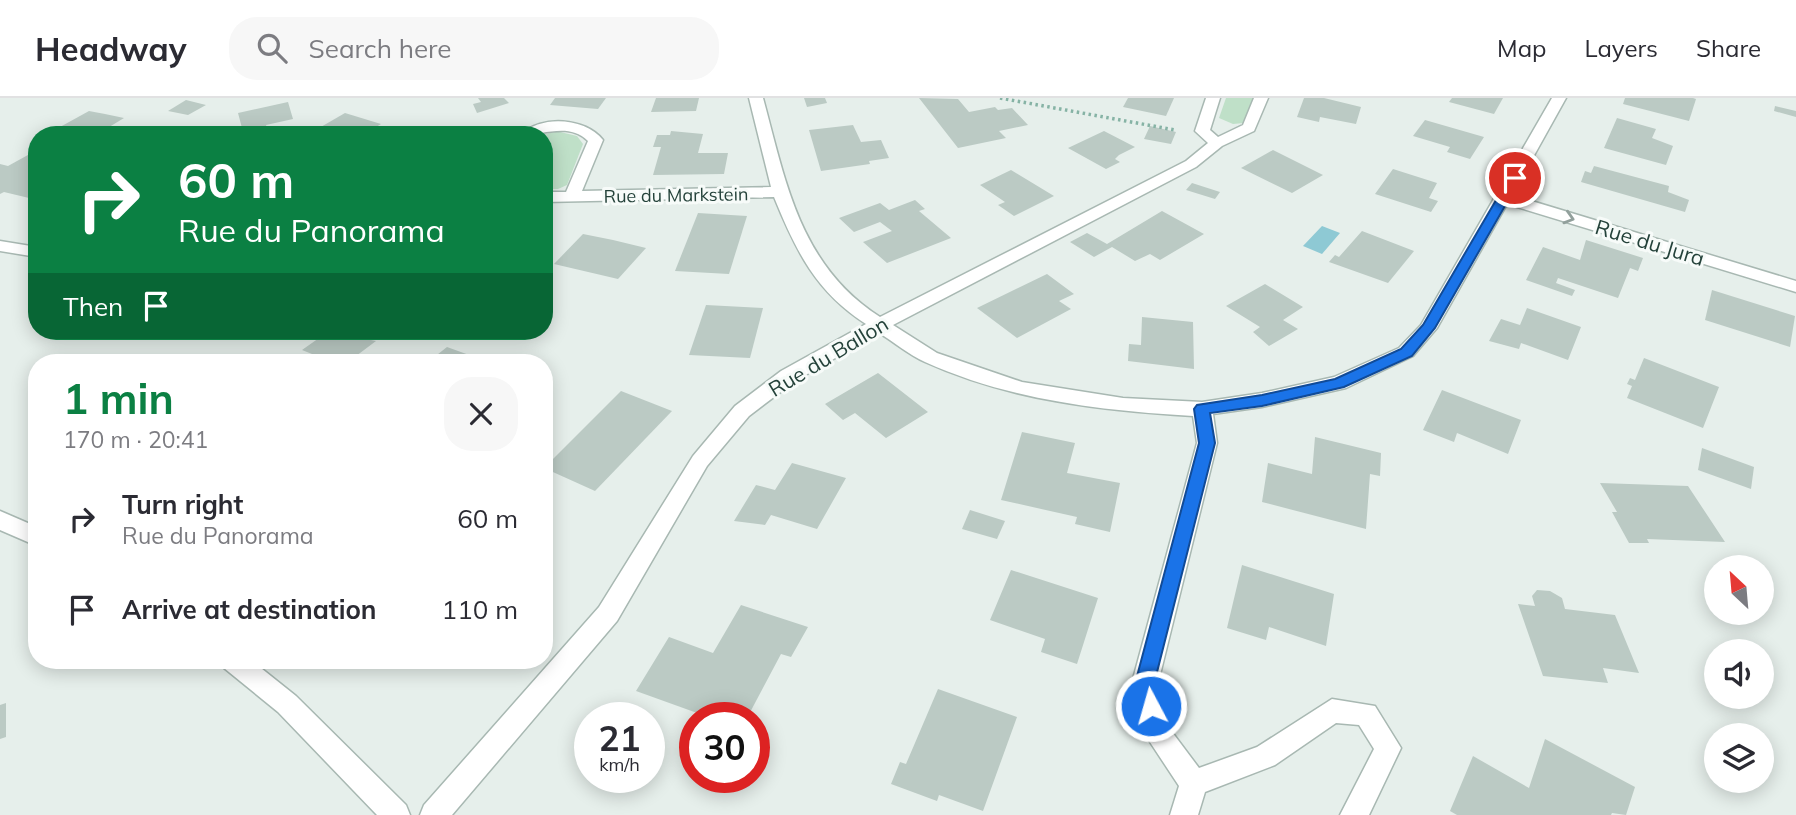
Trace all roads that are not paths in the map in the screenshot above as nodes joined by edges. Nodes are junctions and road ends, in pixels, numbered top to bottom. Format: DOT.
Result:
graph roads {
  1 [pos="756,98"];
  2 [pos="1213,98"];
  3 [pos="1261,98"];
  4 [pos="1559,98"];
  5 [pos="553,126"];
  6 [pos="1217,143"];
  7 [pos="780,192"];
  8 [pos="553,197"];
  9 [pos="572,197"];
  10 [pos="1504,198"];
  11 [pos="0,246"];
  12 [pos="28,251"];
  13 [pos="1796,287"];
  14 [pos="879,325"];
  15 [pos="1202,409"];
  16 [pos="0,520"];
  17 [pos="28,533"];
  18 [pos="244,669"];
  19 [pos="1194,783"];
  20 [pos="396,815"];
  21 [pos="434,815"];
  22 [pos="1184,815"];
  23 [pos="1354,815"];
  1 -- 7 [label="street"];
  2 -- 6 [label="street"];
  3 -- 6 [label="street, Rue du Ballon"];
  4 -- 10 [label="street"];
  5 -- 9 [label="street, Rue du Markstein"];
  6 -- 14 [label="street, Rue du Ballon"];
  7 -- 9 [label="street, Rue du Markstein"];
  7 -- 14 [label="street"];
  8 -- 9 [label="street, Rue du Markstein"];
  10 -- 13 [label="street, Rue du Jura, one-way"];
  10 -- 15 [label="street"];
  11 -- 12 [label="street"];
  14 -- 15 [label="street"];
  14 -- 21 [label="street, Rue du Ballon"];
  15 -- 19 [label="street"];
  16 -- 17 [label="street"];
  18 -- 20 [label="street"];
  19 -- 22 [label="street"];
  19 -- 23 [label="street"];
}
